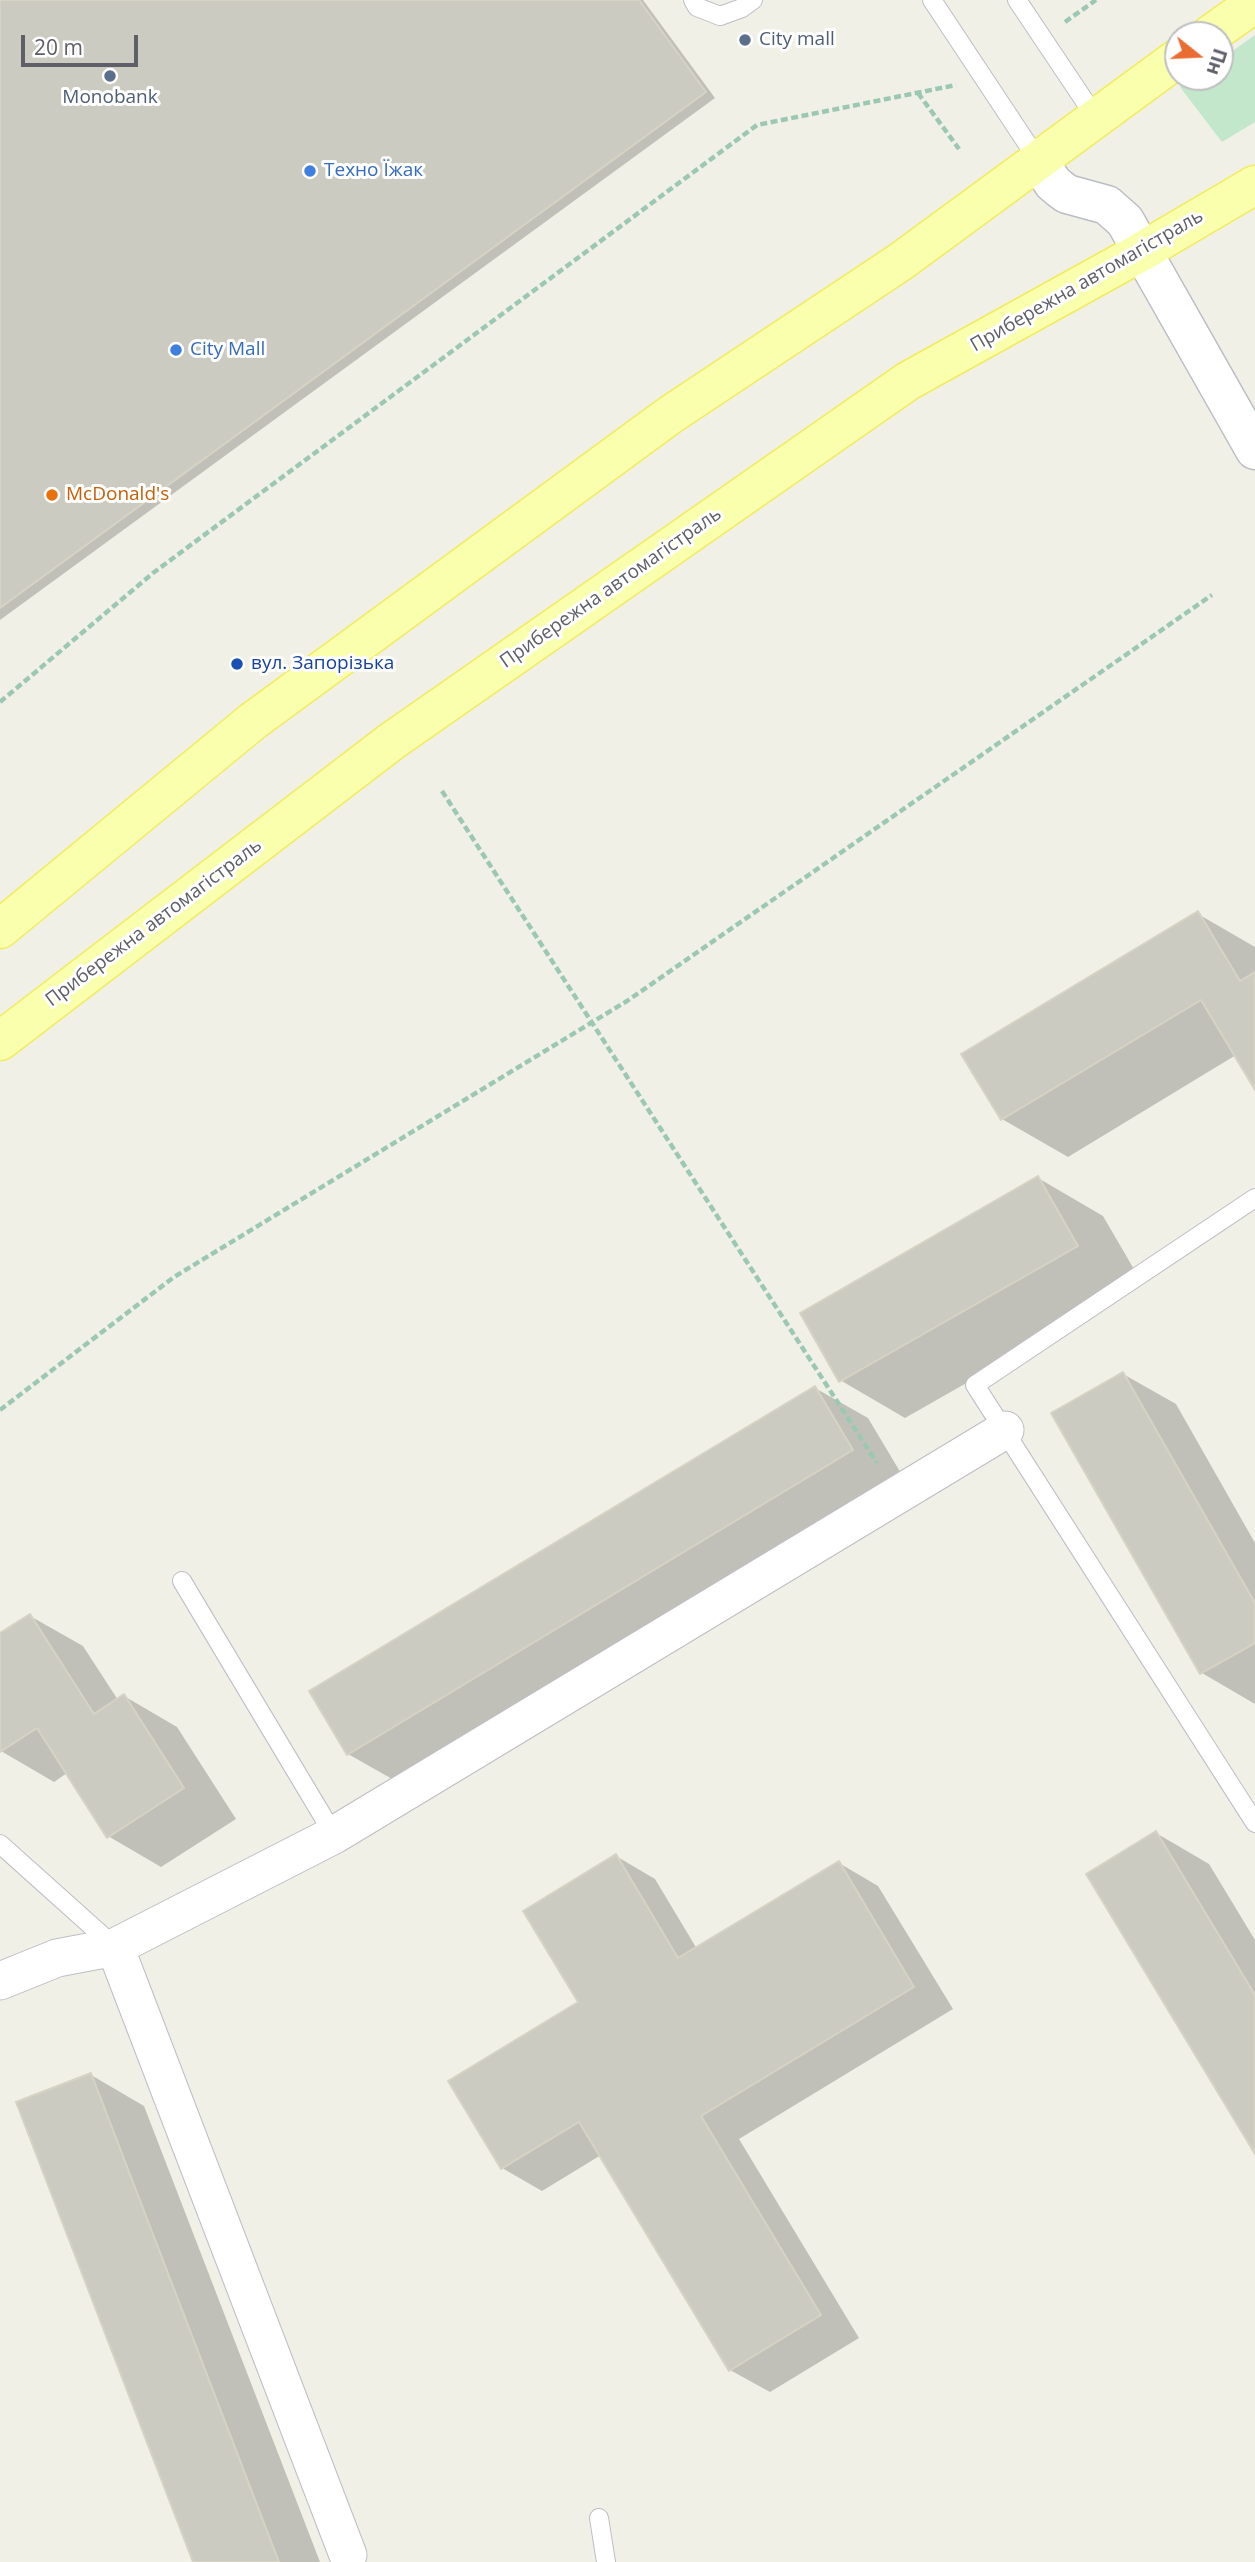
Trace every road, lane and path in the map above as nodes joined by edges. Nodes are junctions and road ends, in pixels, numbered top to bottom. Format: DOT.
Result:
graph roads {
  1 [pos="692,0"];
  2 [pos="753,0"];
  3 [pos="932,0"];
  4 [pos="1017,0"];
  5 [pos="1096,0"];
  6 [pos="1255,3"];
  7 [pos="1230,21"];
  8 [pos="1042,39"];
  9 [pos="1164,68"];
  10 [pos="984,79"];
  11 [pos="918,93"];
  12 [pos="1096,118"];
  13 [pos="960,149"];
  14 [pos="1038,160"];
  15 [pos="1255,185"];
  16 [pos="1141,252"];
  17 [pos="1255,450"];
  18 [pos="1212,595"];
  19 [pos="0,702"];
  20 [pos="442,792"];
  21 [pos="0,929"];
  22 [pos="591,1022"];
  23 [pos="0,1041"];
  24 [pos="1255,1198"];
  25 [pos="0,1410"];
  26 [pos="1005,1430"];
  27 [pos="898,1495"];
  28 [pos="183,1581"];
  29 [pos="1255,1823"];
  30 [pos="334,1835"];
  31 [pos="0,1844"];
  32 [pos="114,1947"];
  33 [pos="0,1981"];
  34 [pos="599,2518"];
  35 [pos="348,2556"];
  36 [pos="606,2562"];
  1 -- 2 [label="lane"];
  3 -- 10 [label="lane"];
  4 -- 8 [label="lane"];
  5 -- 8 [label="path"];
  6 -- 7 [label="main road"];
  8 -- 12 [label="lane"];
  9 -- 12 [label="main road"];
  10 -- 11 [label="path"];
  10 -- 14 [label="lane"];
  11 -- 13 [label="path"];
  11 -- 19 [label="path"];
  12 -- 14 [label="main road"];
  14 -- 16 [label="street"];
  14 -- 21 [label="main road"];
  15 -- 16 [label="main road, Прибережна автомагістраль"];
  16 -- 17 [label="street"];
  16 -- 23 [label="main road, Прибережна автомагістраль"];
  18 -- 22 [label="path"];
  20 -- 22 [label="path"];
  22 -- 25 [label="path"];
  22 -- 27 [label="path"];
  24 -- 26 [label="lane"];
  26 -- 27 [label="street"];
  26 -- 29 [label="lane"];
  27 -- 30 [label="street"];
  28 -- 30 [label="lane"];
  30 -- 32 [label="street"];
  31 -- 32 [label="lane"];
  32 -- 33 [label="street"];
  32 -- 35 [label="street"];
  34 -- 36 [label="lane"];
}
